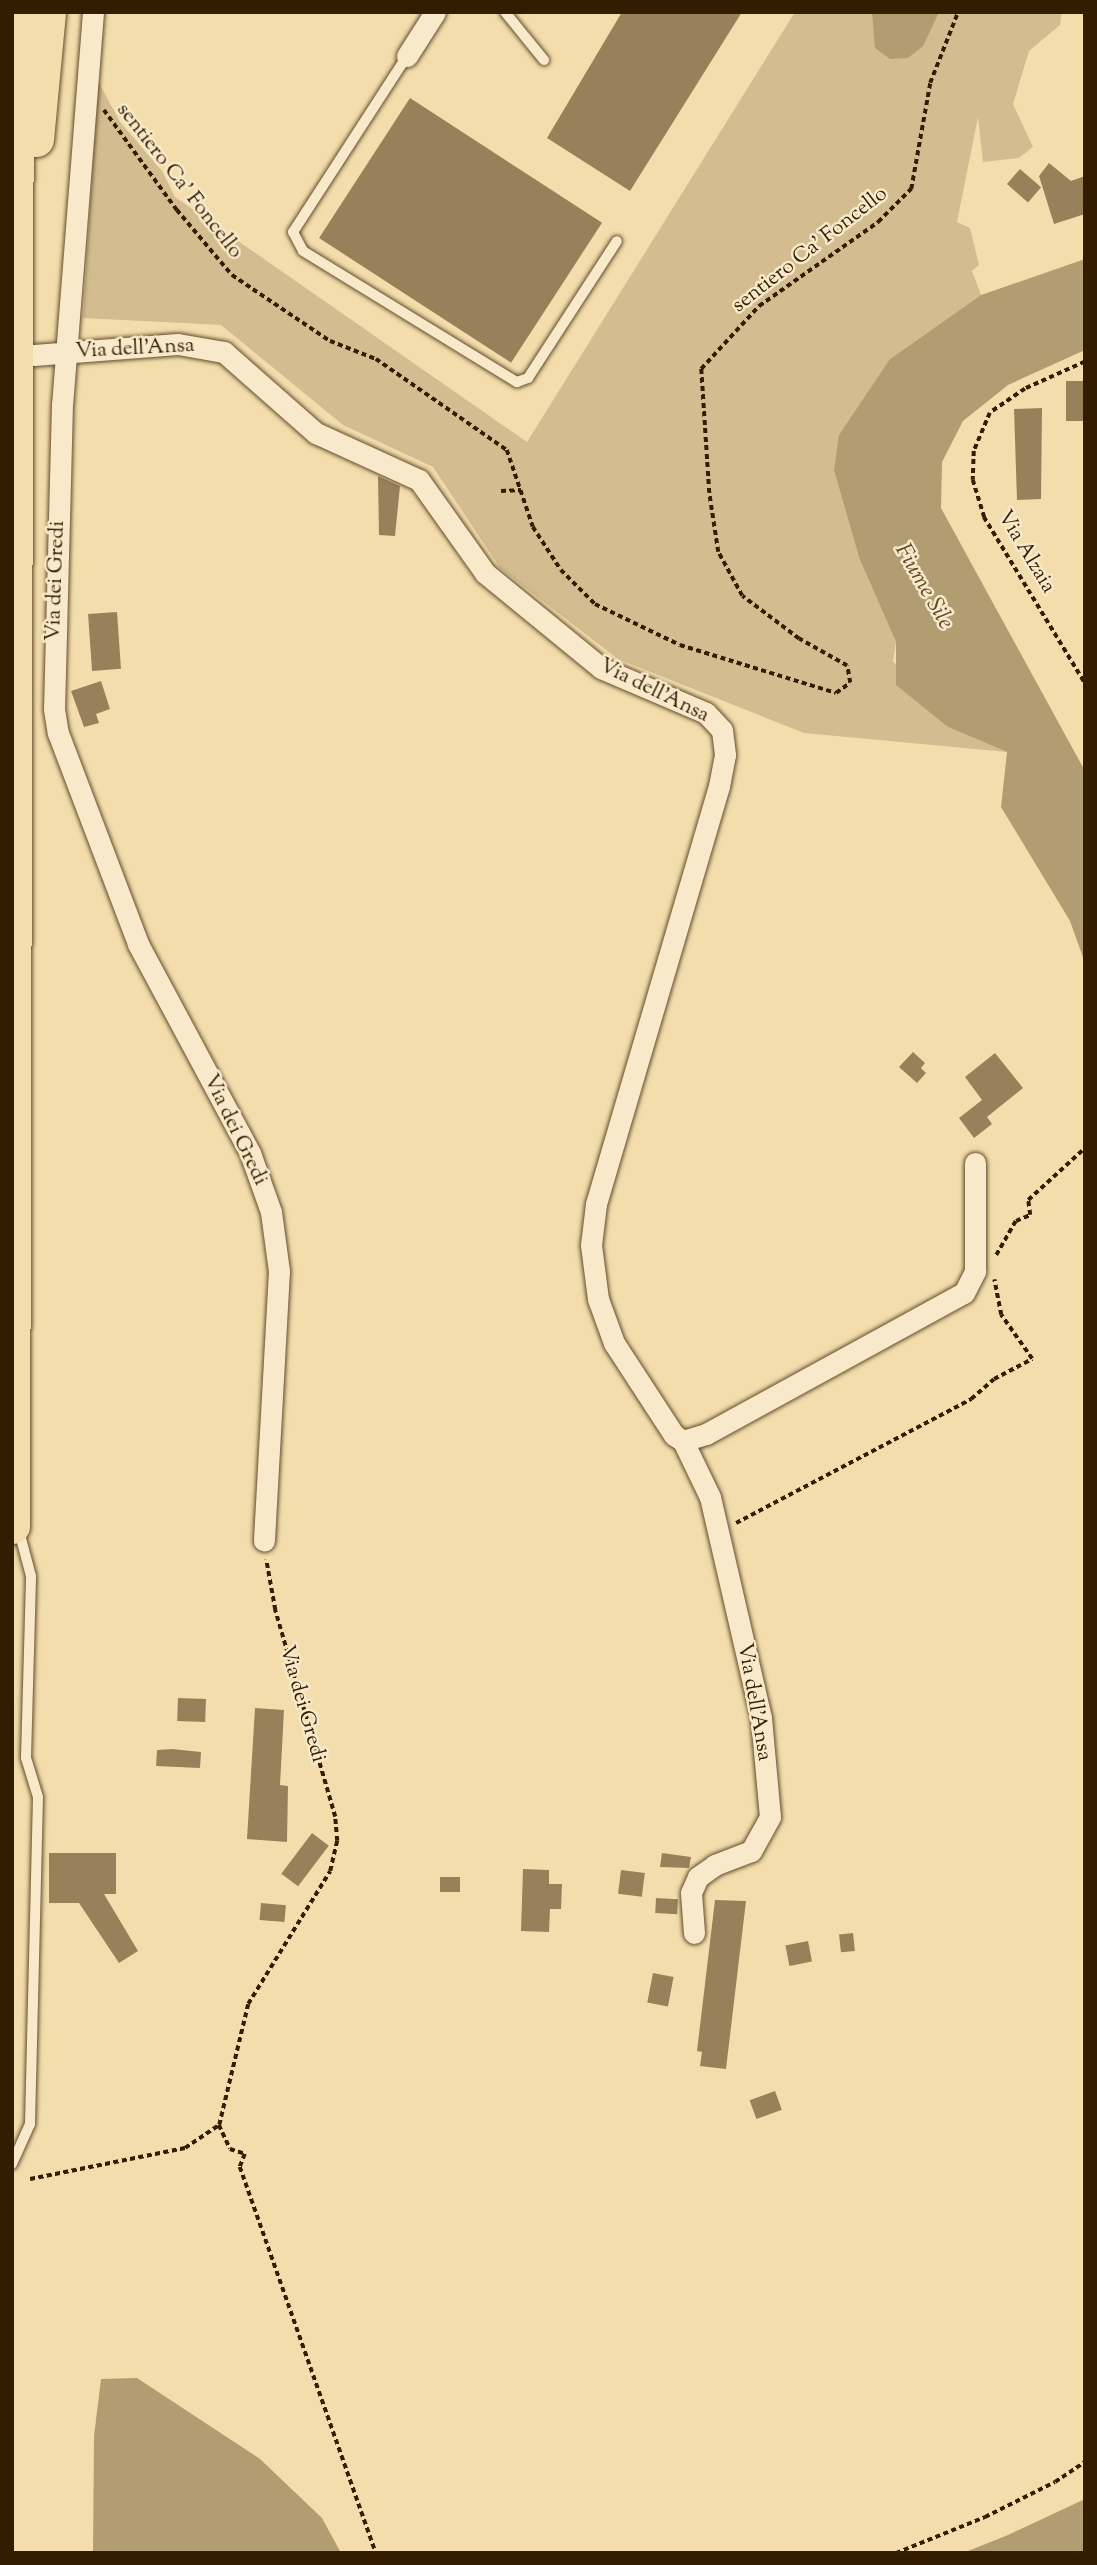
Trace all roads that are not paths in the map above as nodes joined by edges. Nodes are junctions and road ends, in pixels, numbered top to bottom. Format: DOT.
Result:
graph roads {
  1 [pos="16,12"];
  2 [pos="48,12"];
  3 [pos="93,12"];
  4 [pos="435,12"];
  5 [pos="505,12"];
  6 [pos="407,56"];
  7 [pos="544,60"];
  8 [pos="617,241"];
  9 [pos="17,281"];
  10 [pos="65,352"];
  11 [pos="34,355"];
  12 [pos="975,1163"];
  13 [pos="683,1441"];
  14 [pos="13,1505"];
  15 [pos="12,1526"];
  16 [pos="264,1541"];
  17 [pos="694,1933"];
  18 [pos="12,2164"];
  1 -- 9 [label="highway"];
  2 -- 9 [label="highway"];
  3 -- 10 [label="street, Via dei Gredi"];
  4 -- 6 [label="street"];
  5 -- 7 [label="lane"];
  6 -- 8 [label="lane"];
  9 -- 14 [label="highway"];
  10 -- 11 [label="street, Via dell'Ansa"];
  10 -- 13 [label="street, Via dell'Ansa"];
  10 -- 16 [label="street, Via dei Gredi"];
  12 -- 13 [label="street"];
  13 -- 17 [label="street, Via dell'Ansa"];
  14 -- 15 [label="highway"];
  14 -- 18 [label="lane"];
}
